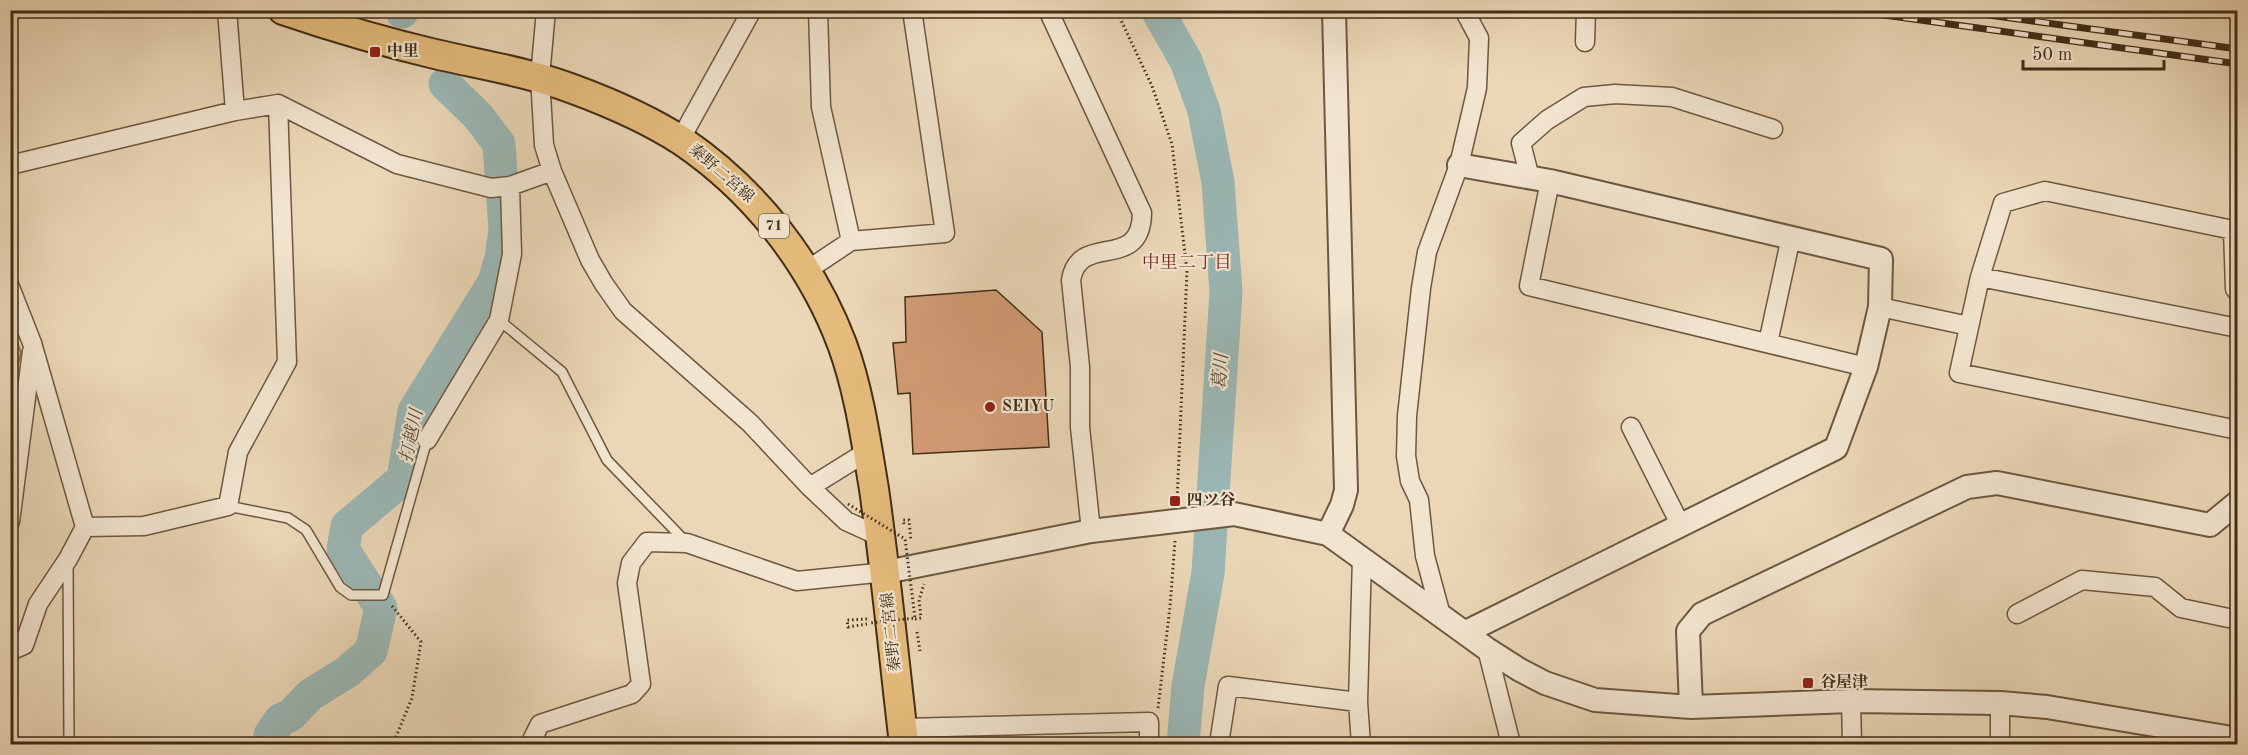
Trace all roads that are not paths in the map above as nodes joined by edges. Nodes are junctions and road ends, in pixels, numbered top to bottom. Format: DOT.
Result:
graph roads {
  1 [pos="227,10"];
  2 [pos="283,10"];
  3 [pos="546,10"];
  4 [pos="752,10"];
  5 [pos="818,10"];
  6 [pos="912,10"];
  7 [pos="1048,10"];
  8 [pos="1334,10"];
  9 [pos="1464,10"];
  10 [pos="1587,10"];
  11 [pos="1585,42"];
  12 [pos="540,77"];
  13 [pos="278,104"];
  14 [pos="235,111"];
  15 [pos="1773,129"];
  16 [pos="680,140"];
  17 [pos="10,165"];
  18 [pos="1460,165"];
  19 [pos="552,171"];
  20 [pos="1540,179"];
  21 [pos="510,186"];
  22 [pos="1791,237"];
  23 [pos="851,241"];
  24 [pos="806,271"];
  25 [pos="1980,278"];
  26 [pos="10,287"];
  27 [pos="2238,292"];
  28 [pos="1880,306"];
  29 [pos="499,320"];
  30 [pos="1969,326"];
  31 [pos="2238,328"];
  32 [pos="33,342"];
  33 [pos="1768,343"];
  34 [pos="1866,367"];
  35 [pos="1631,427"];
  36 [pos="2238,430"];
  37 [pos="427,440"];
  38 [pos="868,451"];
  39 [pos="810,488"];
  40 [pos="2238,502"];
  41 [pos="228,506"];
  42 [pos="10,522"];
  43 [pos="1682,526"];
  44 [pos="85,527"];
  45 [pos="1091,531"];
  46 [pos="1328,534"];
  47 [pos="893,538"];
  48 [pos="687,543"];
  49 [pos="1362,557"];
  50 [pos="68,559"];
  51 [pos="886,572"];
  52 [pos="2017,614"];
  53 [pos="1441,615"];
  54 [pos="2238,620"];
  55 [pos="1466,632"];
  56 [pos="1487,649"];
  57 [pos="10,651"];
  58 [pos="1851,701"];
  59 [pos="1358,702"];
  60 [pos="2000,704"];
  61 [pos="1691,707"];
  62 [pos="903,736"];
  63 [pos="2238,739"];
  64 [pos="69,744"];
  65 [pos="530,744"];
  66 [pos="1149,744"];
  67 [pos="1219,744"];
  68 [pos="1361,744"];
  69 [pos="1511,744"];
  70 [pos="1852,744"];
  71 [pos="2000,744"];
  1 -- 14 [label="street"];
  2 -- 12 [label="main road, 秦野二宮線 / 71"];
  3 -- 12 [label="street"];
  4 -- 16 [label="street"];
  5 -- 23 [label="street"];
  6 -- 23 [label="street"];
  7 -- 45 [label="street"];
  8 -- 46 [label="street"];
  9 -- 18 [label="street"];
  10 -- 11 [label="street"];
  12 -- 16 [label="main road, 秦野二宮線 / 71"];
  12 -- 19 [label="street"];
  13 -- 14 [label="street"];
  13 -- 21 [label="street"];
  13 -- 41 [label="street"];
  14 -- 17 [label="street"];
  15 -- 20 [label="street"];
  16 -- 24 [label="main road, 秦野二宮線 / 71"];
  18 -- 20 [label="street"];
  18 -- 53 [label="street"];
  19 -- 21 [label="street"];
  19 -- 39 [label="street"];
  20 -- 22 [label="street"];
  20 -- 33 [label="street"];
  21 -- 29 [label="street"];
  22 -- 28 [label="street"];
  22 -- 33 [label="street"];
  23 -- 24 [label="street"];
  24 -- 38 [label="main road, 秦野二宮線 / 71"];
  25 -- 27 [label="street"];
  25 -- 30 [label="street"];
  25 -- 31 [label="street"];
  26 -- 32 [label="street"];
  28 -- 30 [label="street"];
  28 -- 34 [label="street"];
  29 -- 37 [label="street"];
  29 -- 48 [label="lane"];
  30 -- 36 [label="street"];
  32 -- 42 [label="street"];
  32 -- 44 [label="street"];
  33 -- 34 [label="street"];
  34 -- 43 [label="street"];
  35 -- 43 [label="street"];
  37 -- 41 [label="lane"];
  38 -- 39 [label="street"];
  38 -- 47 [label="main road, 秦野二宮線 / 71"];
  39 -- 47 [label="street"];
  40 -- 61 [label="street"];
  41 -- 44 [label="street"];
  43 -- 55 [label="street"];
  44 -- 50 [label="street"];
  45 -- 46 [label="street"];
  45 -- 51 [label="street"];
  46 -- 49 [label="street"];
  47 -- 51 [label="main road, 秦野二宮線 / 71"];
  48 -- 51 [label="street"];
  48 -- 65 [label="street"];
  49 -- 53 [label="street"];
  49 -- 59 [label="street"];
  50 -- 57 [label="street"];
  50 -- 64 [label="lane"];
  51 -- 62 [label="main road, 秦野二宮線 / 71"];
  52 -- 54 [label="street"];
  53 -- 55 [label="street"];
  55 -- 56 [label="street"];
  56 -- 61 [label="street"];
  56 -- 69 [label="street"];
  58 -- 60 [label="street"];
  58 -- 61 [label="street"];
  58 -- 70 [label="street"];
  59 -- 67 [label="street"];
  59 -- 68 [label="street"];
  60 -- 63 [label="street"];
  60 -- 71 [label="street"];
  62 -- 66 [label="street"];
}
